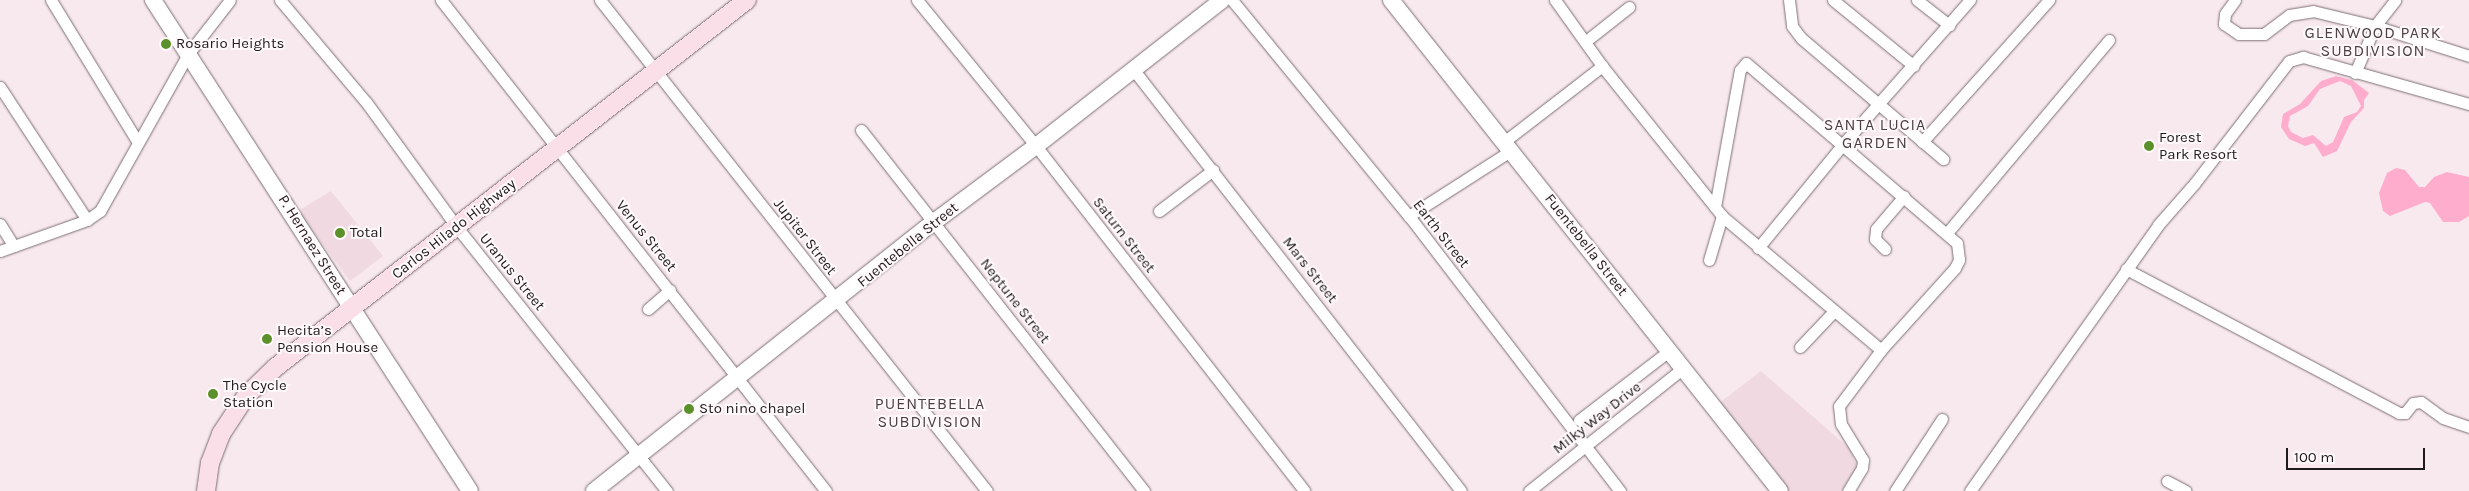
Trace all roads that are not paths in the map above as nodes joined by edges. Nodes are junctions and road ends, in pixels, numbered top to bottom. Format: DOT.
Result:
graph roads {
  1 [pos="51,0"];
  2 [pos="153,0"];
  3 [pos="230,0"];
  4 [pos="280,0"];
  5 [pos="441,0"];
  6 [pos="600,0"];
  7 [pos="747,0"];
  8 [pos="917,0"];
  9 [pos="1222,0"];
  10 [pos="1232,0"];
  11 [pos="1391,0"];
  12 [pos="1556,0"];
  13 [pos="1789,0"];
  14 [pos="1833,0"];
  15 [pos="1917,0"];
  16 [pos="1970,0"];
  17 [pos="2049,0"];
  18 [pos="2235,0"];
  19 [pos="2395,0"];
  20 [pos="1629,7"];
  21 [pos="1949,25"];
  22 [pos="2375,26"];
  23 [pos="2109,40"];
  24 [pos="1586,41"];
  25 [pos="188,54"];
  26 [pos="2469,56"];
  27 [pos="1602,66"];
  28 [pos="1914,66"];
  29 [pos="1133,69"];
  30 [pos="658,70"];
  31 [pos="2355,73"];
  32 [pos="0,87"];
  33 [pos="2469,104"];
  34 [pos="1880,105"];
  35 [pos="861,130"];
  36 [pos="137,141"];
  37 [pos="1922,142"];
  38 [pos="1843,144"];
  39 [pos="1036,146"];
  40 [pos="1508,146"];
  41 [pos="556,148"];
  42 [pos="1942,159"];
  43 [pos="1213,170"];
  44 [pos="1904,196"];
  45 [pos="1159,211"];
  46 [pos="1718,212"];
  47 [pos="1410,216"];
  48 [pos="87,220"];
  49 [pos="934,222"];
  50 [pos="0,224"];
  51 [pos="456,226"];
  52 [pos="1947,233"];
  53 [pos="14,246"];
  54 [pos="1758,248"];
  55 [pos="1885,249"];
  56 [pos="0,251"];
  57 [pos="1709,260"];
  58 [pos="2126,270"];
  59 [pos="670,290"];
  60 [pos="837,302"];
  61 [pos="352,309"];
  62 [pos="648,309"];
  63 [pos="1834,310"];
  64 [pos="1800,347"];
  65 [pos="1881,350"];
  66 [pos="1669,351"];
  67 [pos="1683,368"];
  68 [pos="740,378"];
  69 [pos="1942,418"];
  70 [pos="1578,420"];
  71 [pos="2469,427"];
  72 [pos="1585,447"];
  73 [pos="639,456"];
  74 [pos="2167,481"];
  75 [pos="206,491"];
  76 [pos="470,491"];
  77 [pos="594,491"];
  78 [pos="667,491"];
  79 [pos="826,491"];
  80 [pos="987,491"];
  81 [pos="1144,491"];
  82 [pos="1305,491"];
  83 [pos="1461,491"];
  84 [pos="1529,491"];
  85 [pos="1620,491"];
  86 [pos="1780,491"];
  87 [pos="1848,491"];
  88 [pos="1895,491"];
  89 [pos="1970,491"];
  90 [pos="2186,491"];
  1 -- 36 [label="street"];
  2 -- 25 [label="street, P. Hernaez Street"];
  3 -- 25 [label="street"];
  4 -- 51 [label="street, Uranus Street"];
  5 -- 41 [label="street, Venus Street"];
  6 -- 30 [label="street, Jupiter Street"];
  7 -- 30 [label="main road, Carlos Hilado Highway"];
  8 -- 39 [label="street, Saturn Street"];
  9 -- 29 [label="street, Fuentebella Street"];
  10 -- 47 [label="street, Earth Street"];
  11 -- 40 [label="street, Fuentebella Street"];
  12 -- 24 [label="street"];
  13 -- 34 [label="street"];
  14 -- 28 [label="street"];
  15 -- 21 [label="street"];
  16 -- 21 [label="street"];
  17 -- 37 [label="street"];
  18 -- 22 [label="street"];
  19 -- 22 [label="street"];
  20 -- 24 [label="street"];
  21 -- 28 [label="street"];
  22 -- 26 [label="street"];
  22 -- 31 [label="street"];
  23 -- 52 [label="street"];
  24 -- 27 [label="street"];
  25 -- 36 [label="street"];
  25 -- 61 [label="street, P. Hernaez Street"];
  27 -- 40 [label="street"];
  27 -- 46 [label="street"];
  28 -- 34 [label="street"];
  29 -- 39 [label="street, Fuentebella Street"];
  29 -- 43 [label="street, Mars Street"];
  30 -- 41 [label="main road, Carlos Hilado Highway"];
  30 -- 60 [label="street, Jupiter Street"];
  31 -- 33 [label="street"];
  31 -- 58 [label="street"];
  32 -- 48 [label="street"];
  34 -- 37 [label="street"];
  34 -- 38 [label="street"];
  35 -- 49 [label="street, Neptune Street"];
  36 -- 48 [label="street"];
  37 -- 42 [label="street"];
  38 -- 44 [label="street"];
  38 -- 46 [label="street"];
  38 -- 54 [label="street"];
  39 -- 49 [label="street, Fuentebella Street"];
  39 -- 82 [label="street, Saturn Street"];
  40 -- 47 [label="street"];
  40 -- 66 [label="street, Fuentebella Street"];
  41 -- 51 [label="main road, Carlos Hilado Highway"];
  41 -- 59 [label="street, Venus Street"];
  43 -- 45 [label="street"];
  43 -- 83 [label="street, Mars Street"];
  44 -- 52 [label="street"];
  44 -- 55 [label="street"];
  46 -- 54 [label="street"];
  46 -- 57 [label="street"];
  47 -- 72 [label="street, Earth Street"];
  48 -- 53 [label="street"];
  49 -- 60 [label="street, Fuentebella Street"];
  49 -- 81 [label="street, Neptune Street"];
  50 -- 53 [label="street"];
  51 -- 61 [label="main road, Carlos Hilado Highway"];
  51 -- 73 [label="street, Uranus Street"];
  52 -- 65 [label="street"];
  53 -- 56 [label="street"];
  54 -- 63 [label="street"];
  58 -- 71 [label="street"];
  58 -- 89 [label="street"];
  59 -- 62 [label="street"];
  59 -- 68 [label="street, Venus Street"];
  60 -- 68 [label="street, Fuentebella Street"];
  60 -- 80 [label="street, Jupiter Street"];
  61 -- 75 [label="main road, Carlos Hilado Highway"];
  61 -- 76 [label="street, P. Hernaez Street"];
  63 -- 64 [label="street"];
  63 -- 65 [label="street"];
  65 -- 87 [label="street"];
  66 -- 67 [label="street, Fuentebella Street"];
  66 -- 70 [label="street"];
  67 -- 72 [label="street, Milky Way Drive"];
  67 -- 86 [label="street, Fuentebella Street"];
  68 -- 73 [label="street, Fuentebella Street"];
  68 -- 79 [label="street, Venus Street"];
  69 -- 88 [label="street"];
  72 -- 84 [label="street, Milky Way Drive"];
  72 -- 85 [label="street, Earth Street"];
  73 -- 77 [label="street, Fuentebella Street"];
  73 -- 78 [label="street, Uranus Street"];
  74 -- 90 [label="street"];
}
